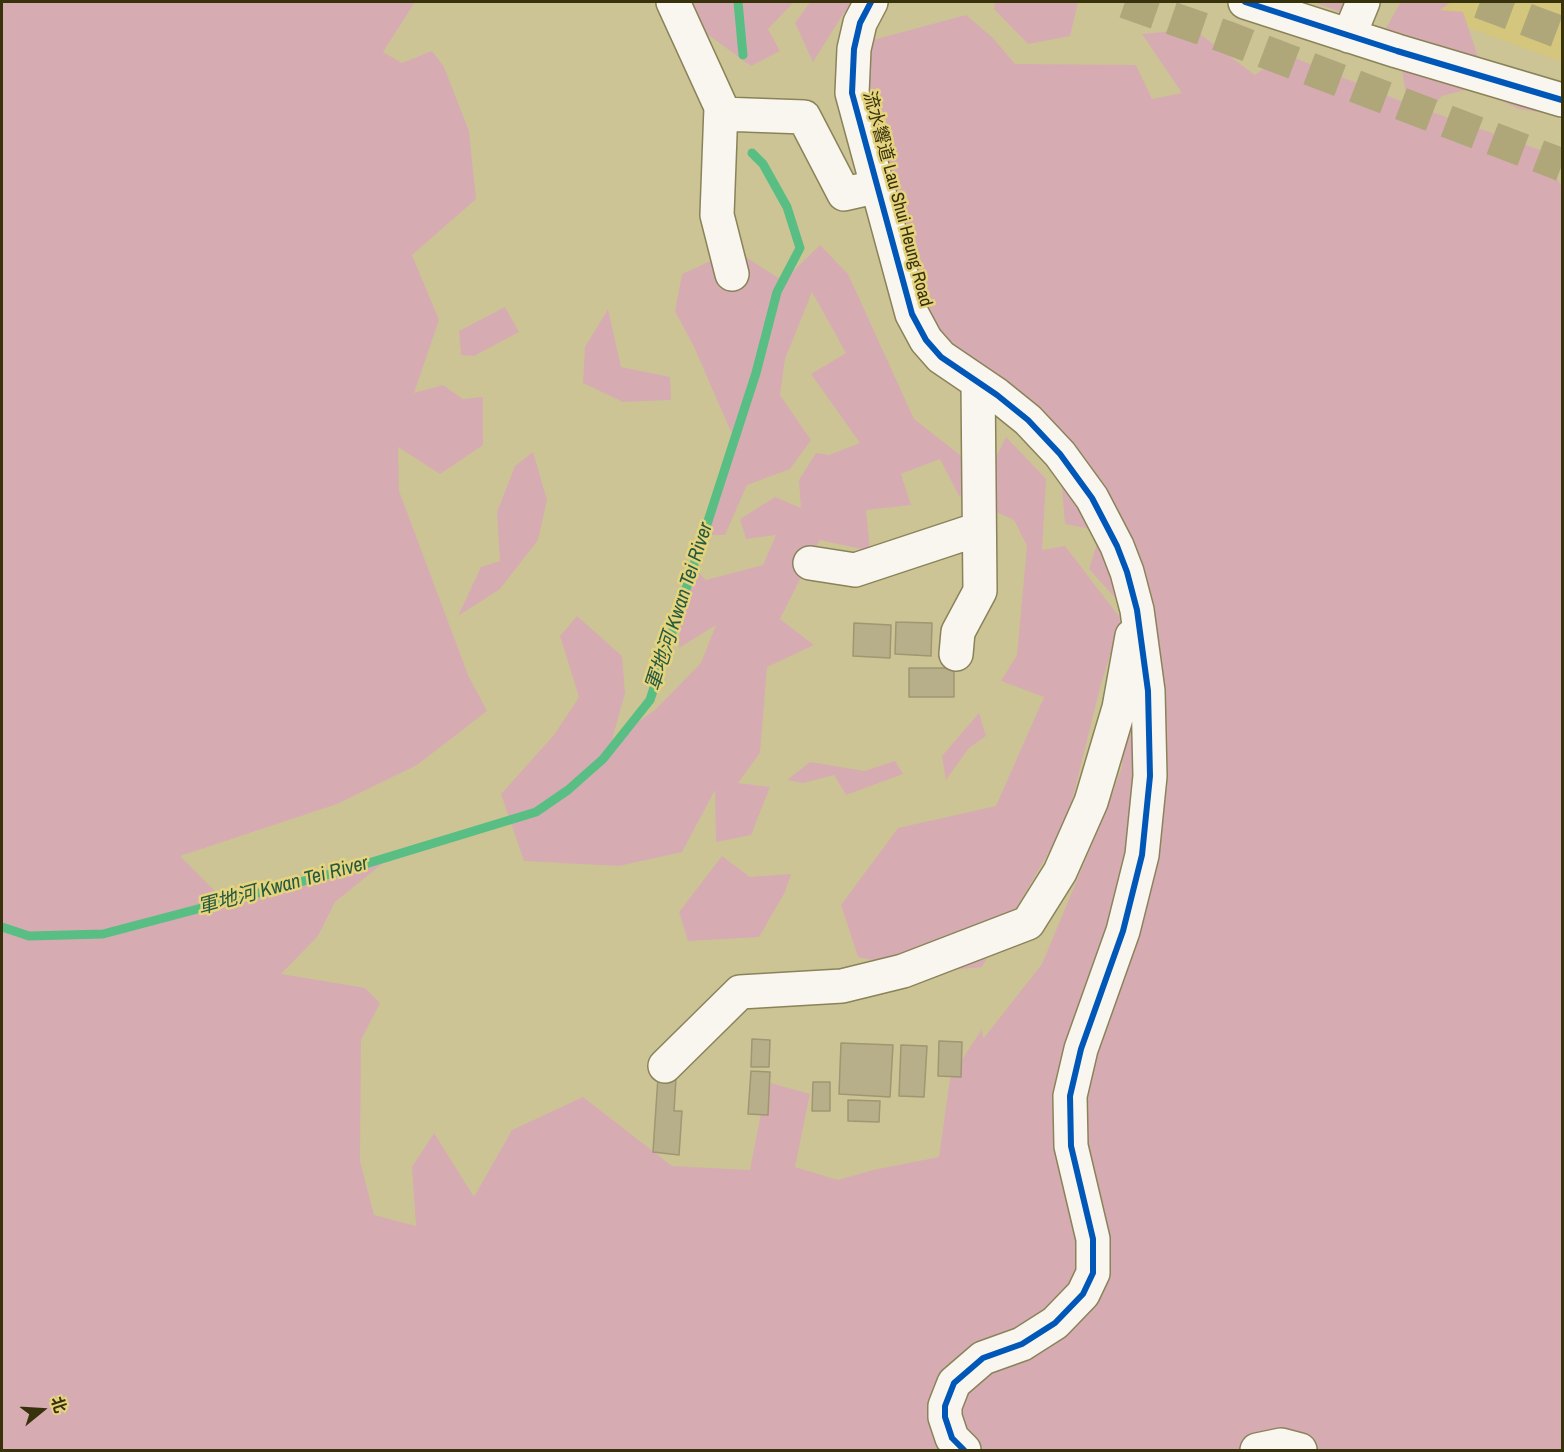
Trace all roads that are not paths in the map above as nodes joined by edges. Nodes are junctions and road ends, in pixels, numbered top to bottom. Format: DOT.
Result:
graph roads {
  1 [pos="673,2"];
  2 [pos="871,2"];
  3 [pos="1245,2"];
  4 [pos="1363,2"];
  5 [pos="1348,36"];
  6 [pos="1563,100"];
  7 [pos="721,114"];
  8 [pos="876,187"];
  9 [pos="732,274"];
  10 [pos="978,382"];
  11 [pos="979,529"];
  12 [pos="810,563"];
  13 [pos="1137,610"];
  14 [pos="956,654"];
  15 [pos="665,1066"];
  16 [pos="964,1450"];
  17 [pos="1257,1450"];
  18 [pos="1300,1450"];
  1 -- 7 [label="street"];
  2 -- 8 [label="street, 流水響道 Lau Shui Heung Road"];
  3 -- 5 [label="street"];
  4 -- 5 [label="street"];
  5 -- 6 [label="street"];
  7 -- 8 [label="street"];
  7 -- 9 [label="street"];
  8 -- 10 [label="street, 流水響道 Lau Shui Heung Road"];
  10 -- 11 [label="street"];
  10 -- 13 [label="street, 流水響道 Lau Shui Heung Road"];
  11 -- 12 [label="street"];
  11 -- 14 [label="street"];
  13 -- 15 [label="street"];
  13 -- 16 [label="street, 流水響道 Lau Shui Heung Road"];
  17 -- 18 [label="street"];
}
